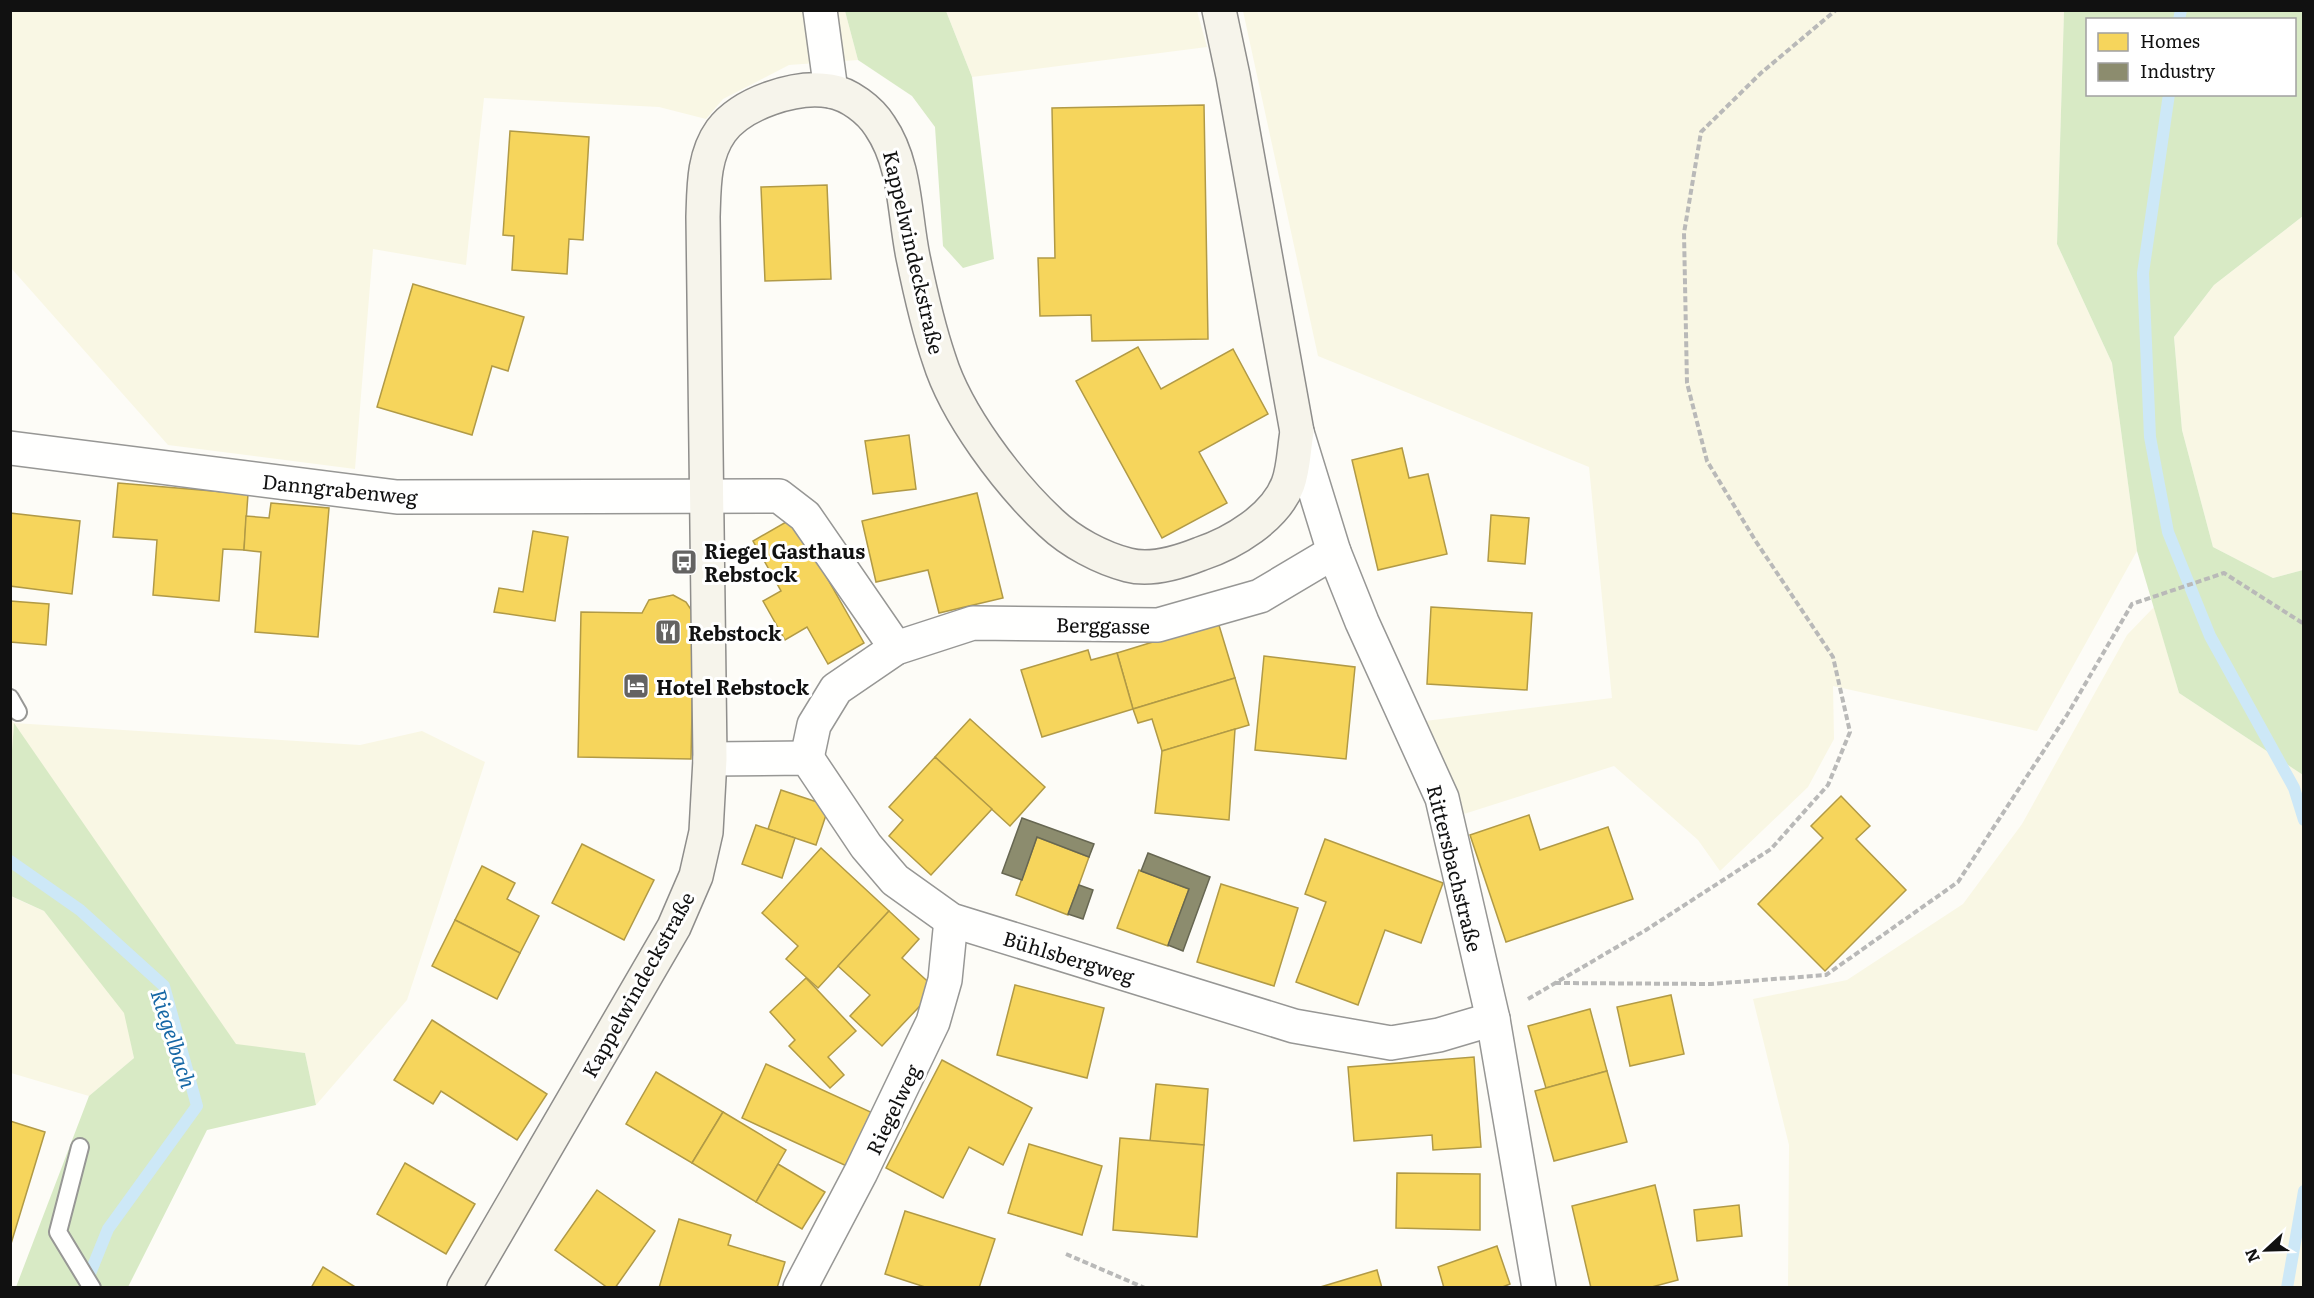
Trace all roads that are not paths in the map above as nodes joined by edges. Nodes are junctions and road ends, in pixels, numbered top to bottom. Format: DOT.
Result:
graph roads {
  1 [pos="820,10"];
  2 [pos="1219,10"];
  3 [pos="831,91"];
  4 [pos="1297,432"];
  5 [pos="10,448"];
  6 [pos="708,495"];
  7 [pos="1334,552"];
  8 [pos="896,648"];
  9 [pos="807,758"];
  10 [pos="710,759"];
  11 [pos="951,920"];
  12 [pos="1493,1019"];
  13 [pos="80,1147"];
  14 [pos="92,1287"];
  15 [pos="464,1287"];
  16 [pos="800,1287"];
  17 [pos="1539,1287"];
  1 -- 3 [label="street"];
  2 -- 4 [label="street, Kappelwindeckstraße"];
  3 -- 4 [label="street, Kappelwindeckstraße"];
  3 -- 6 [label="street, Kappelwindeckstraße"];
  4 -- 7 [label="street, Rittersbachstraße"];
  5 -- 6 [label="street, Danngrabenweg"];
  6 -- 8 [label="street"];
  6 -- 10 [label="street, Kappelwindeckstraße"];
  7 -- 8 [label="street, Berggasse"];
  7 -- 12 [label="street, Rittersbachstraße"];
  8 -- 9 [label="street, Berggasse"];
  9 -- 10 [label="street"];
  9 -- 11 [label="street, Bühlsbergweg"];
  10 -- 15 [label="street, Kappelwindeckstraße"];
  11 -- 12 [label="street, Bühlsbergweg"];
  11 -- 16 [label="street, Riegelweg"];
  12 -- 17 [label="street, Rittersbachstraße"];
  13 -- 14 [label="lane"];
}
